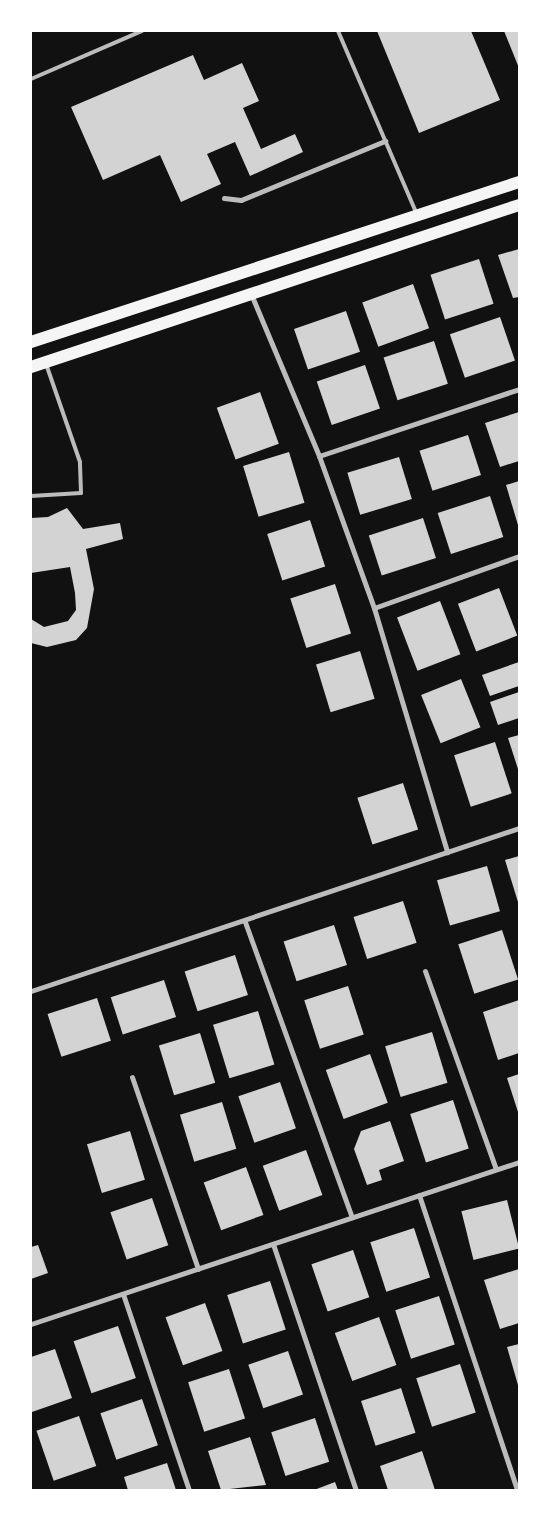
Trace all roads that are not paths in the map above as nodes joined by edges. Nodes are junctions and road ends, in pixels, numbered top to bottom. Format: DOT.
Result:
graph roads {
  1 [pos="142,31"];
  2 [pos="338,31"];
  3 [pos="137,32"];
  4 [pos="31,79"];
  5 [pos="385,141"];
  6 [pos="519,182"];
  7 [pos="224,198"];
  8 [pos="519,205"];
  9 [pos="418,217"];
  10 [pos="250,293"];
  11 [pos="31,342"];
  12 [pos="45,362"];
  13 [pos="31,367"];
  14 [pos="519,389"];
  15 [pos="319,456"];
  16 [pos="31,496"];
  17 [pos="518,558"];
  18 [pos="374,608"];
  19 [pos="519,828"];
  20 [pos="447,852"];
  21 [pos="245,922"];
  22 [pos="425,971"];
  23 [pos="31,991"];
  24 [pos="132,1077"];
  25 [pos="519,1162"];
  26 [pos="496,1169"];
  27 [pos="419,1195"];
  28 [pos="352,1217"];
  29 [pos="273,1244"];
  30 [pos="198,1269"];
  31 [pos="123,1294"];
  32 [pos="31,1324"];
  33 [pos="188,1490"];
  34 [pos="356,1490"];
  35 [pos="517,1490"];
  1 -- 3 [label="lane"];
  2 -- 5 [label="lane"];
  3 -- 4 [label="lane"];
  5 -- 7 [label="street"];
  5 -- 9 [label="lane"];
  6 -- 9 [label="main road"];
  8 -- 10 [label="main road"];
  9 -- 11 [label="main road"];
  10 -- 12 [label="main road"];
  10 -- 15 [label="street"];
  12 -- 13 [label="main road"];
  12 -- 16 [label="lane"];
  14 -- 15 [label="street"];
  15 -- 18 [label="street"];
  17 -- 18 [label="street"];
  18 -- 20 [label="street"];
  19 -- 20 [label="street"];
  20 -- 21 [label="street"];
  21 -- 23 [label="street"];
  21 -- 28 [label="street"];
  22 -- 26 [label="street"];
  24 -- 30 [label="street"];
  25 -- 26 [label="street"];
  26 -- 27 [label="street"];
  27 -- 28 [label="street"];
  27 -- 35 [label="street"];
  28 -- 29 [label="street"];
  29 -- 30 [label="street"];
  29 -- 34 [label="street"];
  30 -- 31 [label="street"];
  31 -- 32 [label="street"];
  31 -- 33 [label="street"];
}
